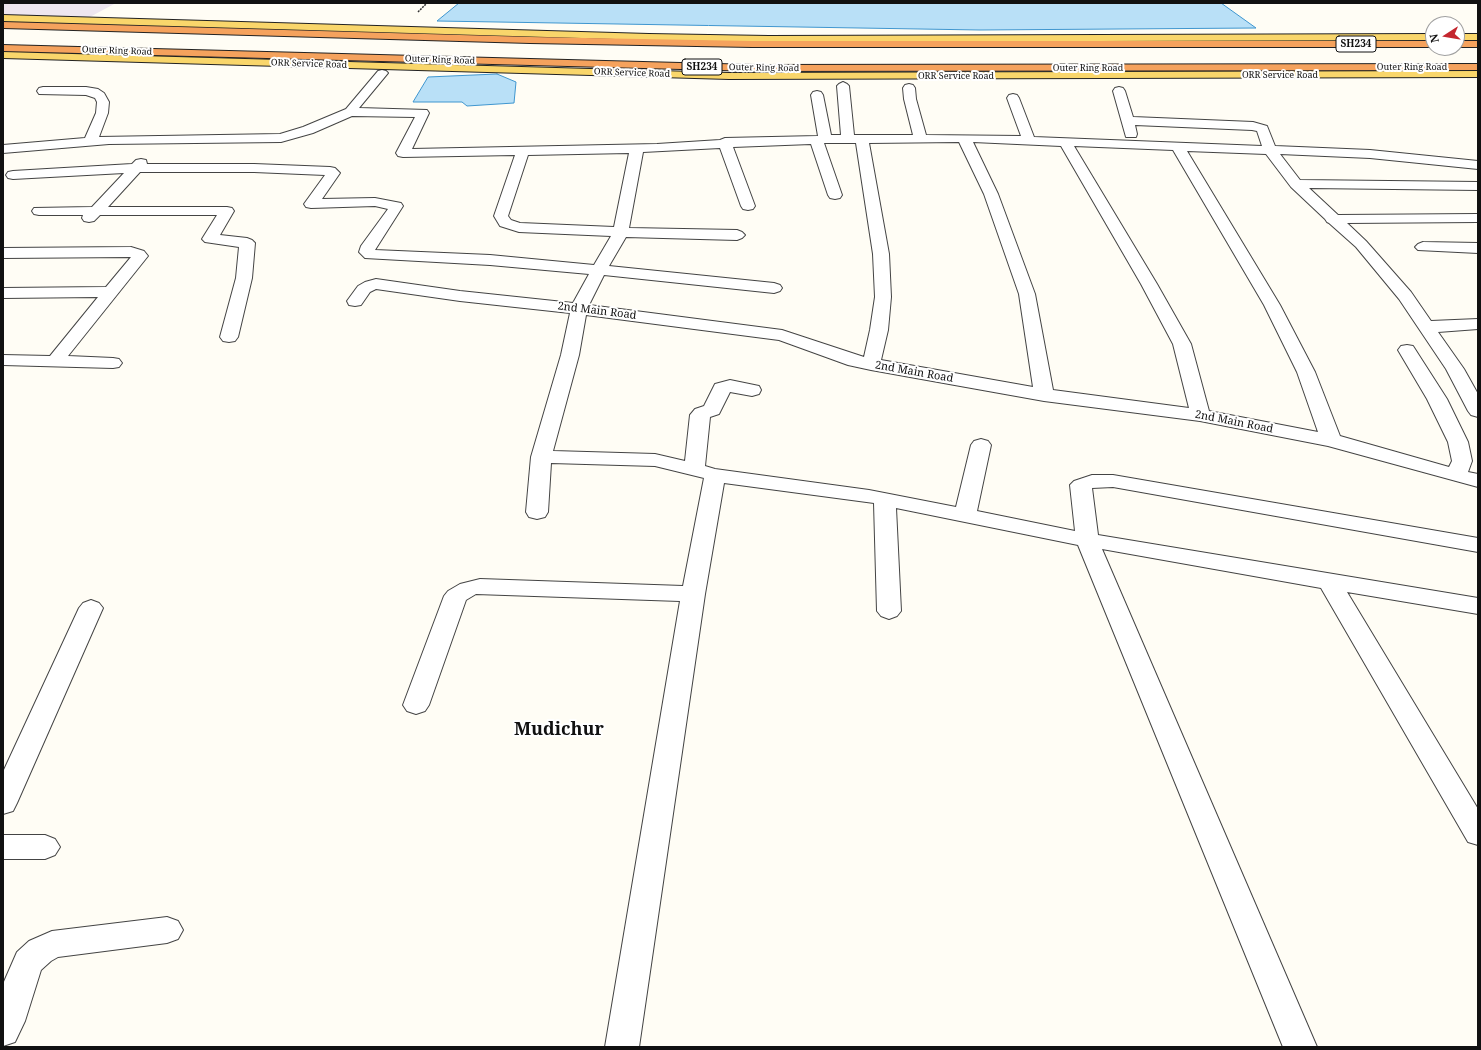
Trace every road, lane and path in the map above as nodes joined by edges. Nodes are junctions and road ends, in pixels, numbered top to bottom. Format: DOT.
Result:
graph roads {
  1 [pos="3,18"];
  2 [pos="3,25"];
  3 [pos="1425,37"];
  4 [pos="1465,37"];
  5 [pos="1478,37"];
  6 [pos="762,38"];
  7 [pos="1042,38"];
  8 [pos="680,43"];
  9 [pos="1134,44"];
  10 [pos="1425,44"];
  11 [pos="1465,44"];
  12 [pos="1478,44"];
  13 [pos="3,48"];
  14 [pos="3,55"];
  15 [pos="1478,67"];
  16 [pos="738,68"];
  17 [pos="1098,68"];
  18 [pos="382,73"];
  19 [pos="1478,74"];
  20 [pos="1178,75"];
  21 [pos="826,76"];
  22 [pos="843,86"];
  23 [pos="909,88"];
  24 [pos="43,91"];
  25 [pos="1119,91"];
  26 [pos="817,95"];
  27 [pos="1014,98"];
  28 [pos="350,112"];
  29 [pos="1127,121"];
  30 [pos="964,138"];
  31 [pos="161,139"];
  32 [pos="821,139"];
  33 [pos="855,139"];
  34 [pos="921,139"];
  35 [pos="1029,141"];
  36 [pos="90,142"];
  37 [pos="725,142"];
  38 [pos="1065,142"];
  39 [pos="1134,145"];
  40 [pos="37,146"];
  41 [pos="1178,147"];
  42 [pos="637,148"];
  43 [pos="3,149"];
  44 [pos="1270,150"];
  45 [pos="523,151"];
  46 [pos="1400,156"];
  47 [pos="1478,165"];
  48 [pos="137,168"];
  49 [pos="13,175"];
  50 [pos="1296,184"];
  51 [pos="1428,185"];
  52 [pos="1478,186"];
  53 [pos="3,187"];
  54 [pos="835,195"];
  55 [pos="748,206"];
  56 [pos="39,211"];
  57 [pos="96,212"];
  58 [pos="1478,218"];
  59 [pos="1332,219"];
  60 [pos="83,225"];
  61 [pos="621,232"];
  62 [pos="737,235"];
  63 [pos="1423,247"];
  64 [pos="1472,248"];
  65 [pos="3,253"];
  66 [pos="1478,261"];
  67 [pos="598,271"];
  68 [pos="774,288"];
  69 [pos="112,292"];
  70 [pos="3,293"];
  71 [pos="355,301"];
  72 [pos="579,309"];
  73 [pos="1478,324"];
  74 [pos="1426,327"];
  75 [pos="229,337"];
  76 [pos="1406,350"];
  77 [pos="3,360"];
  78 [pos="54,361"];
  79 [pos="113,363"];
  80 [pos="871,365"];
  81 [pos="752,390"];
  82 [pos="1044,395"];
  83 [pos="1478,410"];
  84 [pos="1200,415"];
  85 [pos="1331,440"];
  86 [pos="981,445"];
  87 [pos="541,457"];
  88 [pos="704,473"];
  89 [pos="1456,475"];
  90 [pos="1478,481"];
  91 [pos="885,500"];
  92 [pos="537,512"];
  93 [pos="965,515"];
  94 [pos="1087,540"];
  95 [pos="1478,545"];
  96 [pos="1329,582"];
  97 [pos="693,594"];
  98 [pos="1478,606"];
  99 [pos="92,608"];
  100 [pos="889,611"];
  101 [pos="416,704"];
  102 [pos="3,803"];
  103 [pos="1478,834"];
  104 [pos="3,847"];
  105 [pos="45,847"];
  106 [pos="167,930"];
  107 [pos="3,1031"];
  108 [pos="622,1047"];
  109 [pos="1300,1047"];
  1 -- 6 [label="main road"];
  2 -- 8 [label="highway, SH234"];
  3 -- 7 [label="main road"];
  4 -- 5 [label="main road"];
  6 -- 7 [label="main road"];
  6 -- 8 [label="highway"];
  7 -- 9 [label="highway"];
  8 -- 9 [label="highway, SH234"];
  9 -- 10 [label="highway, SH234"];
  11 -- 12 [label="highway"];
  13 -- 16 [label="highway, Outer Ring Road / SH234"];
  14 -- 21 [label="main road, ORR Service Road"];
  15 -- 17 [label="highway, Outer Ring Road / SH234"];
  16 -- 17 [label="highway, Outer Ring Road / SH234"];
  16 -- 21 [label="highway"];
  17 -- 20 [label="highway"];
  18 -- 28 [label="street"];
  19 -- 20 [label="main road, ORR Service Road"];
  20 -- 21 [label="main road, ORR Service Road"];
  22 -- 33 [label="street"];
  23 -- 34 [label="street"];
  24 -- 36 [label="street"];
  25 -- 29 [label="street"];
  26 -- 32 [label="street"];
  27 -- 35 [label="street"];
  28 -- 31 [label="street"];
  28 -- 45 [label="street"];
  29 -- 39 [label="street"];
  29 -- 44 [label="street"];
  30 -- 34 [label="street"];
  30 -- 35 [label="street"];
  30 -- 82 [label="street"];
  31 -- 36 [label="street"];
  31 -- 48 [label="street"];
  32 -- 33 [label="street"];
  32 -- 37 [label="street"];
  32 -- 54 [label="street"];
  33 -- 34 [label="street"];
  33 -- 80 [label="street"];
  35 -- 38 [label="street"];
  36 -- 40 [label="street"];
  37 -- 42 [label="street"];
  37 -- 55 [label="street"];
  38 -- 39 [label="street"];
  38 -- 84 [label="street"];
  39 -- 41 [label="street"];
  40 -- 43 [label="street"];
  40 -- 49 [label="street"];
  41 -- 44 [label="street"];
  41 -- 85 [label="street"];
  42 -- 45 [label="street"];
  42 -- 61 [label="street"];
  44 -- 46 [label="street"];
  44 -- 50 [label="street"];
  45 -- 61 [label="street"];
  46 -- 47 [label="street"];
  46 -- 51 [label="street"];
  48 -- 49 [label="street"];
  48 -- 57 [label="street"];
  48 -- 67 [label="street"];
  49 -- 53 [label="street"];
  50 -- 51 [label="street"];
  50 -- 59 [label="street"];
  51 -- 52 [label="street"];
  56 -- 57 [label="street"];
  57 -- 60 [label="street"];
  57 -- 75 [label="street"];
  58 -- 59 [label="street"];
  59 -- 74 [label="street"];
  61 -- 62 [label="street"];
  61 -- 67 [label="street"];
  63 -- 64 [label="street"];
  64 -- 66 [label="street"];
  65 -- 69 [label="street"];
  67 -- 68 [label="street"];
  67 -- 72 [label="street"];
  69 -- 70 [label="street"];
  69 -- 78 [label="street"];
  71 -- 72 [label="street, 2nd Main Road"];
  72 -- 80 [label="street, 2nd Main Road"];
  72 -- 87 [label="street"];
  73 -- 74 [label="street"];
  74 -- 83 [label="street"];
  76 -- 89 [label="street"];
  77 -- 78 [label="street"];
  78 -- 79 [label="street"];
  80 -- 82 [label="street, 2nd Main Road"];
  81 -- 88 [label="street"];
  82 -- 84 [label="street, 2nd Main Road"];
  84 -- 85 [label="street, 2nd Main Road"];
  85 -- 89 [label="street, 2nd Main Road"];
  86 -- 93 [label="street"];
  87 -- 88 [label="street"];
  87 -- 92 [label="street"];
  88 -- 91 [label="street"];
  88 -- 97 [label="street"];
  89 -- 90 [label="street, 2nd Main Road"];
  91 -- 93 [label="street"];
  91 -- 100 [label="street"];
  93 -- 94 [label="street"];
  94 -- 95 [label="street"];
  94 -- 96 [label="street"];
  94 -- 109 [label="street"];
  96 -- 98 [label="street"];
  96 -- 103 [label="street"];
  97 -- 101 [label="street"];
  97 -- 108 [label="street"];
  99 -- 102 [label="street"];
  104 -- 105 [label="street"];
  106 -- 107 [label="street"];
}
